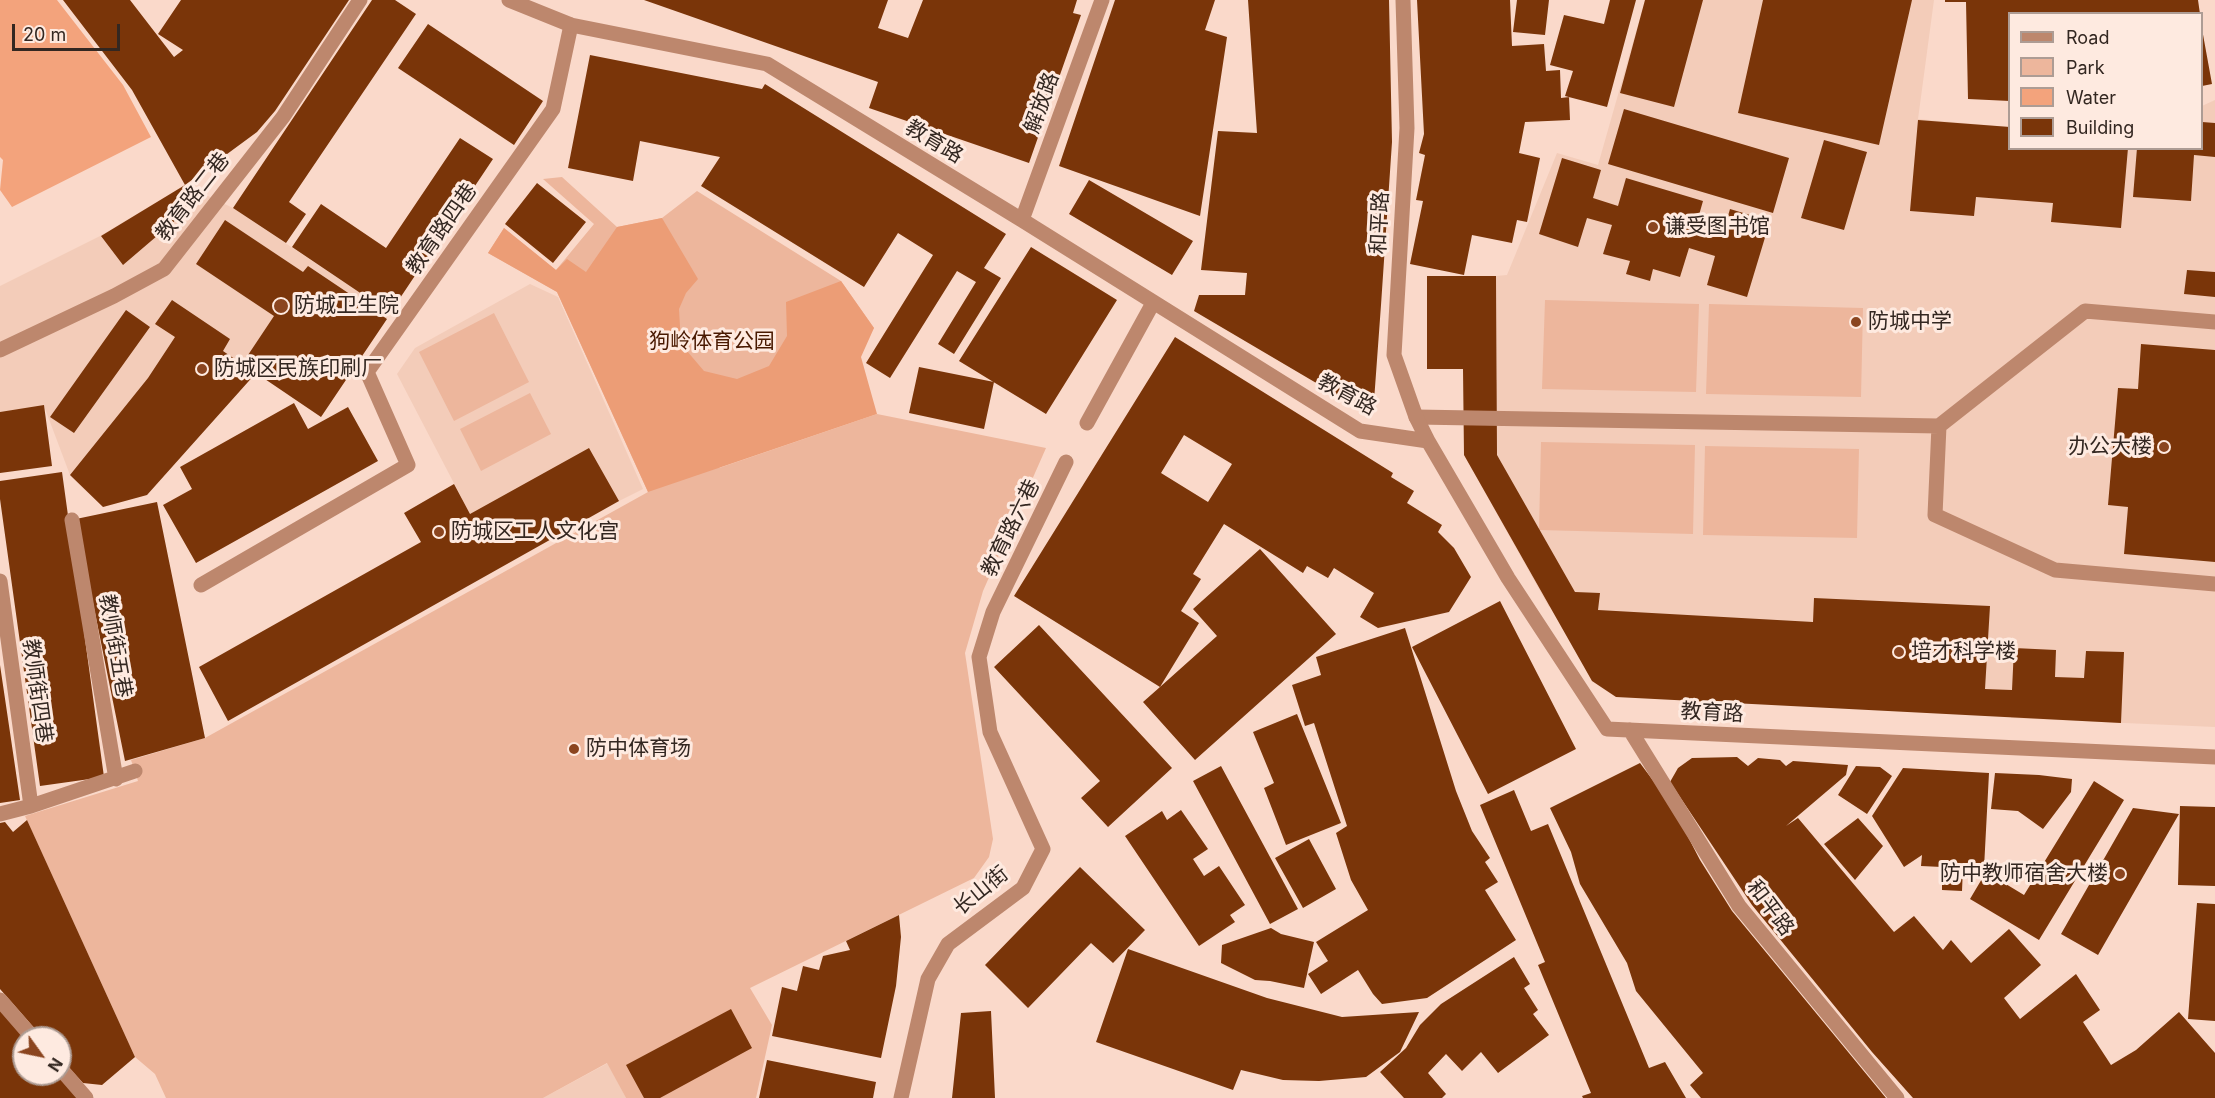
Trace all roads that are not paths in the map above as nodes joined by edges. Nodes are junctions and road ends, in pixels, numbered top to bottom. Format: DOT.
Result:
graph roads {
  1 [pos="360,0"];
  2 [pos="508,0"];
  3 [pos="1102,0"];
  4 [pos="1403,0"];
  5 [pos="571,25"];
  6 [pos="1022,220"];
  7 [pos="1153,303"];
  8 [pos="2215,322"];
  9 [pos="0,350"];
  10 [pos="1416,417"];
  11 [pos="1087,423"];
  12 [pos="1939,426"];
  13 [pos="1428,441"];
  14 [pos="1066,462"];
  15 [pos="72,520"];
  16 [pos="0,580"];
  17 [pos="2215,584"];
  18 [pos="201,585"];
  19 [pos="993,612"];
  20 [pos="1630,730"];
  21 [pos="2215,757"];
  22 [pos="135,771"];
  23 [pos="116,779"];
  24 [pos="31,807"];
  25 [pos="0,814"];
  26 [pos="0,1000"];
  27 [pos="23,1026"];
  28 [pos="72,1082"];
  29 [pos="86,1098"];
  30 [pos="901,1098"];
  31 [pos="1897,1098"];
  1 -- 9 [label="street, 教育路二巷"];
  2 -- 5 [label="street, 教育路"];
  3 -- 6 [label="street, 解放路"];
  4 -- 10 [label="street, 和平路"];
  5 -- 6 [label="street, 教育路"];
  5 -- 18 [label="street, 教育路四巷"];
  6 -- 7 [label="street, 教育路"];
  7 -- 11 [label="street"];
  7 -- 13 [label="street, 教育路"];
  8 -- 12 [label="street"];
  10 -- 12 [label="street"];
  10 -- 13 [label="street, 和平路"];
  12 -- 17 [label="street"];
  13 -- 20 [label="street, 教育路"];
  14 -- 19 [label="street, 教育路六巷"];
  15 -- 23 [label="street, 教师街五巷"];
  16 -- 24 [label="street, 教师街四巷"];
  19 -- 30 [label="street, 长山街"];
  20 -- 21 [label="street, 教育路"];
  20 -- 31 [label="street, 和平路"];
  22 -- 23 [label="street"];
  23 -- 24 [label="street"];
  24 -- 25 [label="street"];
  26 -- 27 [label="street"];
  28 -- 29 [label="street"];
}
